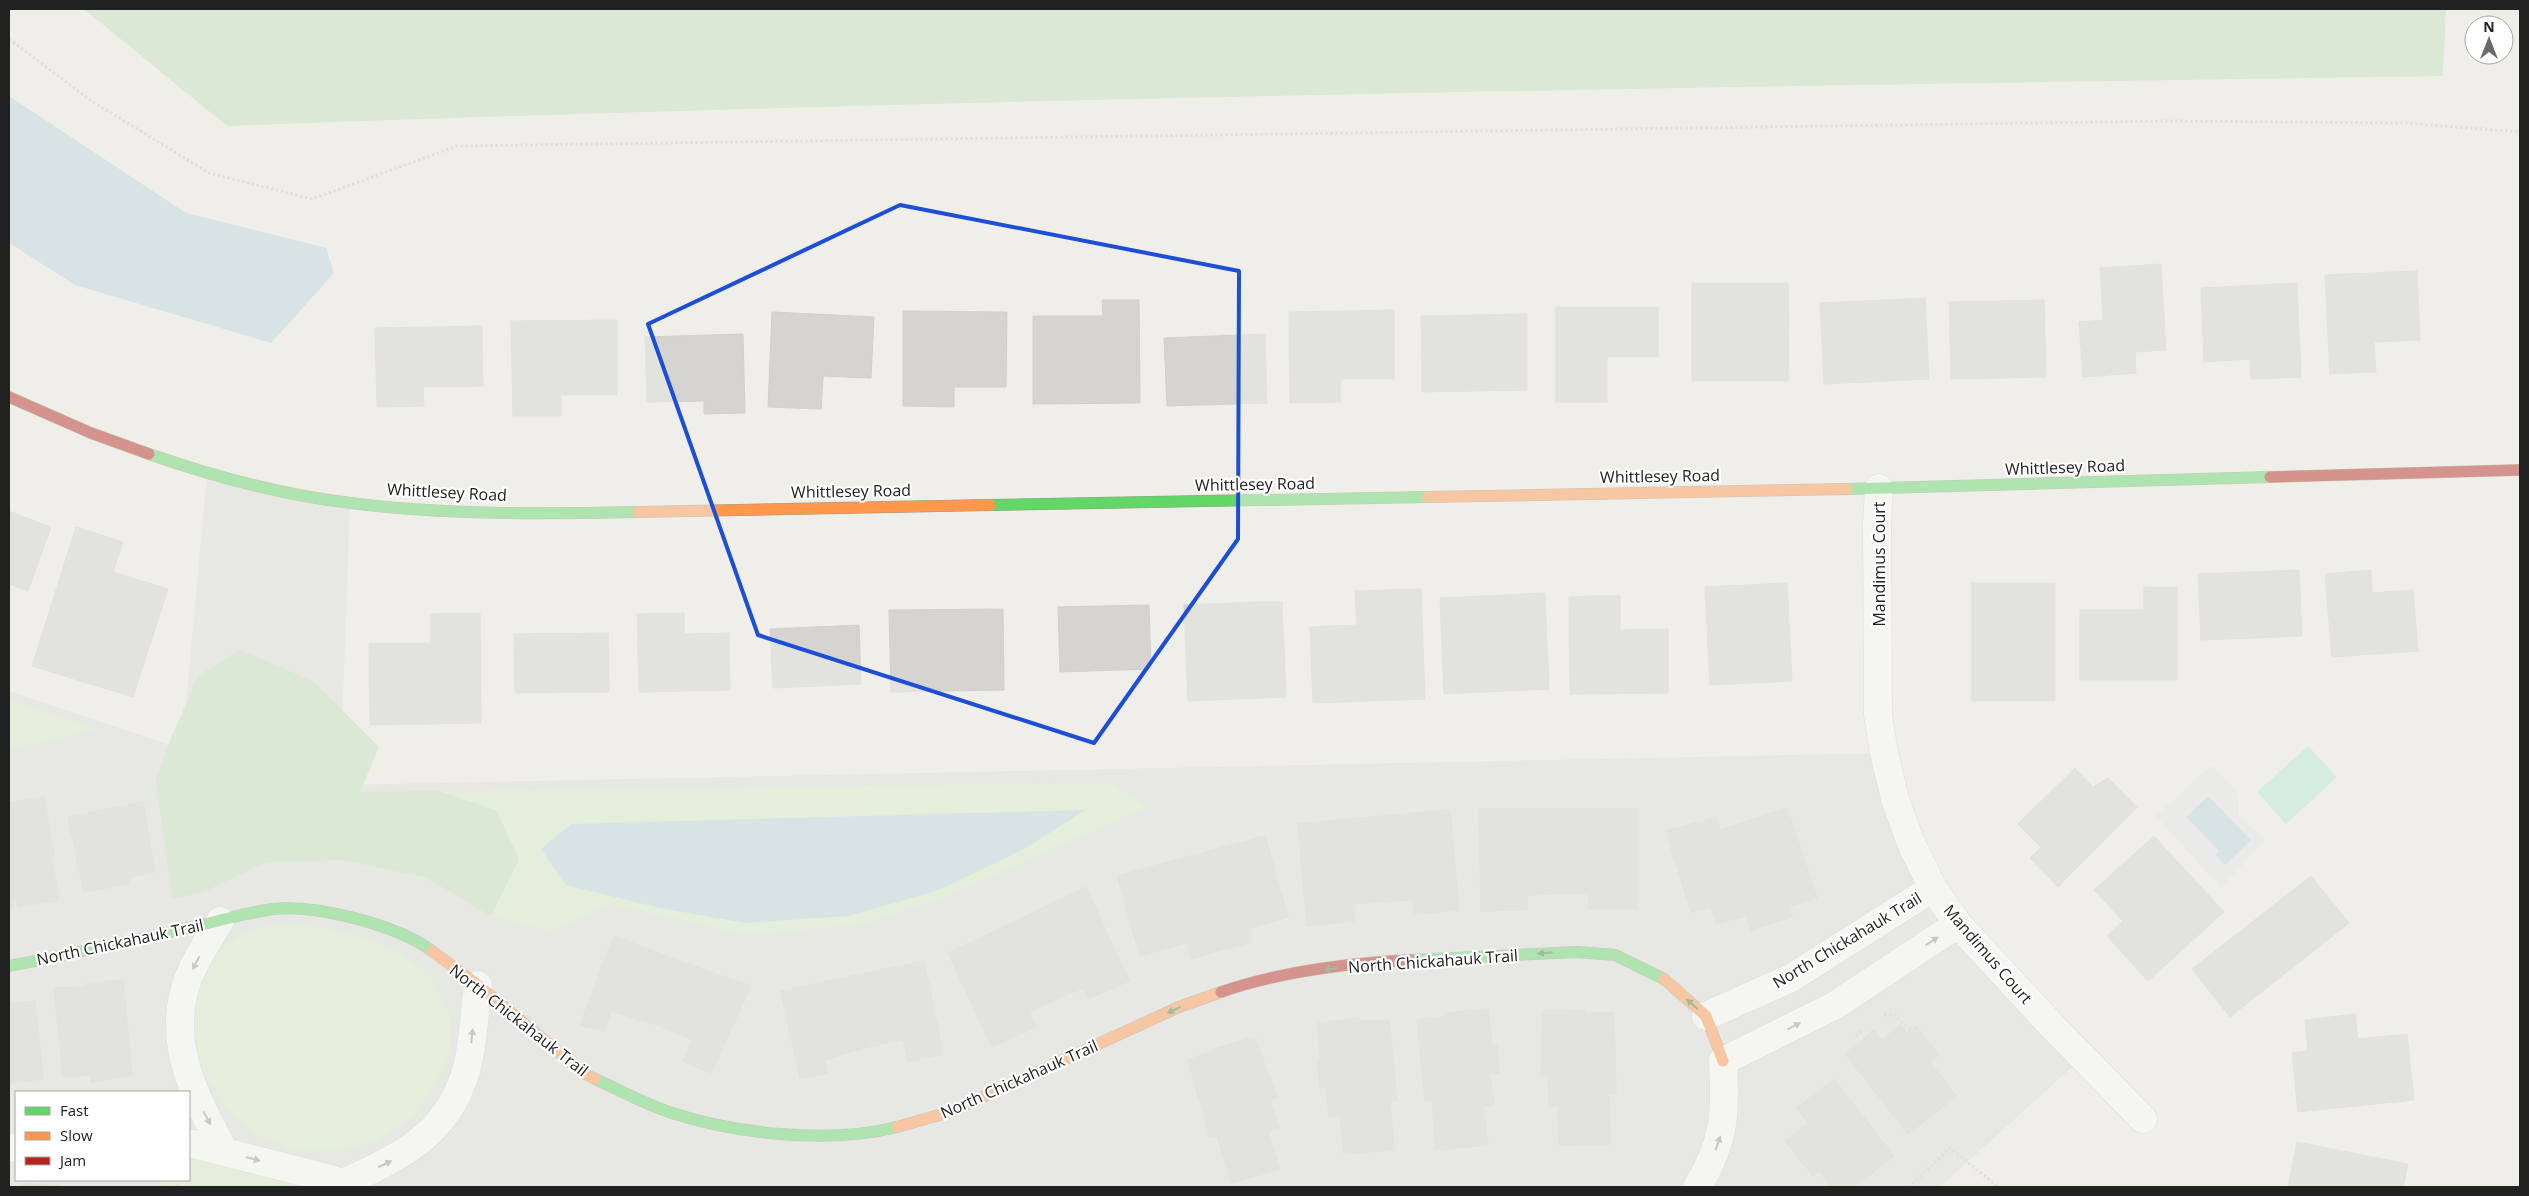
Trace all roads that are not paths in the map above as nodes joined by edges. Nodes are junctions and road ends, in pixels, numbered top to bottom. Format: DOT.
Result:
graph roads {
  1 [pos="9,397"];
  2 [pos="2520,470"];
  3 [pos="1879,488"];
  4 [pos="1933,888"];
  5 [pos="220,921"];
  6 [pos="1958,924"];
  7 [pos="9,966"];
  8 [pos="478,985"];
  9 [pos="1706,1016"];
  10 [pos="1723,1061"];
  11 [pos="2143,1119"];
  12 [pos="190,1143"];
  13 [pos="224,1152"];
  14 [pos="348,1186"];
  15 [pos="1697,1187"];
  1 -- 3 [label="street, Whittlesey Road"];
  2 -- 3 [label="street, Whittlesey Road"];
  3 -- 4 [label="street, Mandimus Court"];
  4 -- 6 [label="street, Mandimus Court"];
  4 -- 9 [label="street, North Chickahauk Trail"];
  5 -- 7 [label="street, North Chickahauk Trail"];
  5 -- 8 [label="street, North Chickahauk Trail"];
  5 -- 13 [label="street, one-way"];
  10 -- 6 [label="street, one-way"];
  6 -- 11 [label="street, Mandimus Court"];
  9 -- 8 [label="street, North Chickahauk Trail, one-way"];
  14 -- 8 [label="street, one-way"];
  9 -- 10 [label="street, North Chickahauk Trail"];
  15 -- 10 [label="street, one-way"];
  12 -- 13 [label="street"];
  13 -- 14 [label="street, one-way"];
}
